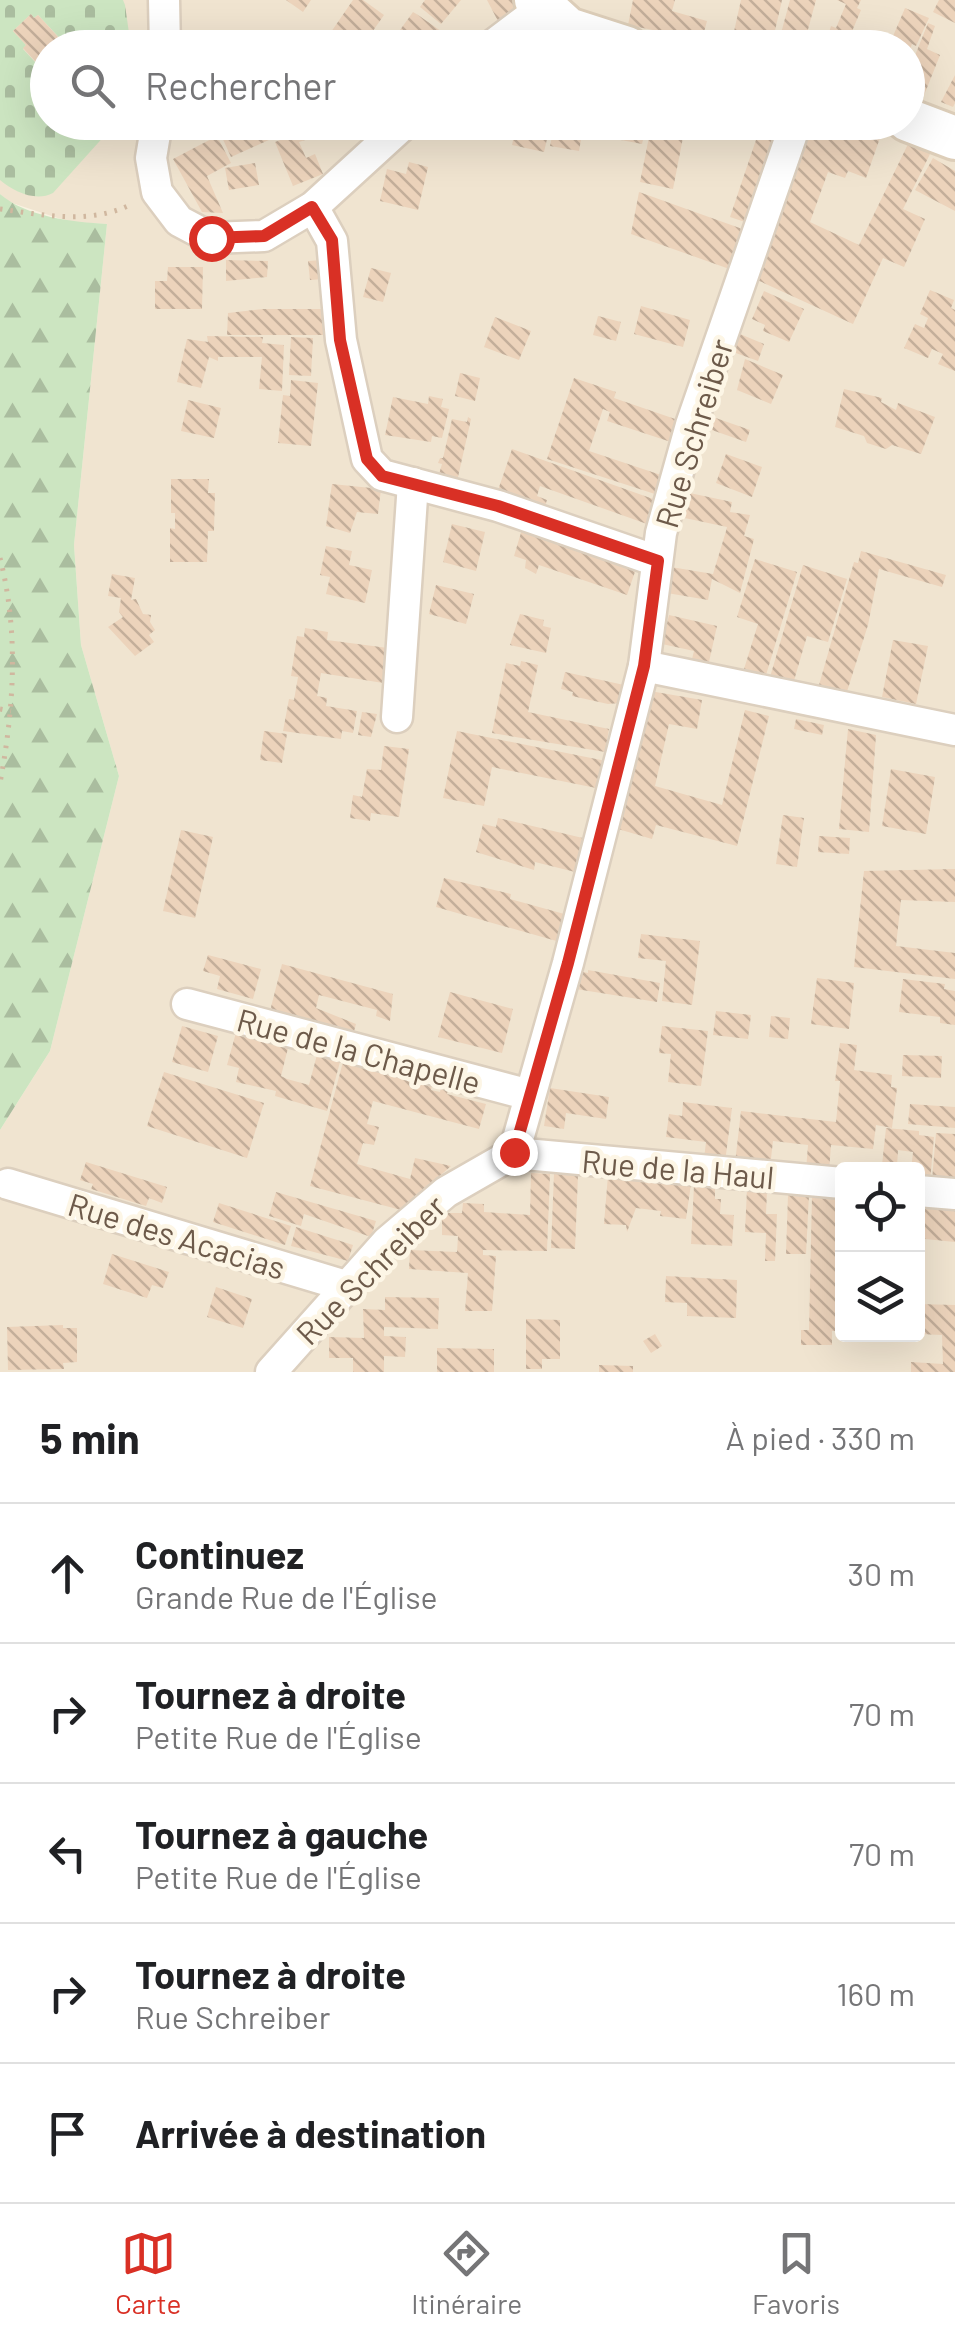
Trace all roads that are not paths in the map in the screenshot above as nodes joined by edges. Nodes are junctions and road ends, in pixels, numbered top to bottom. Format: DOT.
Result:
graph roads {
  1 [pos="164,0"];
  2 [pos="539,4"];
  3 [pos="165,30"];
  4 [pos="509,30"];
  5 [pos="568,30"];
  6 [pos="925,127"];
  7 [pos="955,138"];
  8 [pos="154,140"];
  9 [pos="386,140"];
  10 [pos="790,140"];
  11 [pos="312,207"];
  12 [pos="413,483"];
  13 [pos="658,561"];
  14 [pos="644,666"];
  15 [pos="396,717"];
  16 [pos="955,730"];
  17 [pos="187,1004"];
  18 [pos="530,1095"];
  19 [pos="514,1152"];
  20 [pos="835,1183"];
  21 [pos="8,1184"];
  22 [pos="925,1191"];
  23 [pos="955,1194"];
  24 [pos="346,1286"];
  25 [pos="284,1365"];
  1 -- 3 [label="street"];
  2 -- 4 [label="street"];
  2 -- 5 [label="street"];
  6 -- 7 [label="street"];
  8 -- 11 [label="street"];
  9 -- 11 [label="street"];
  10 -- 13 [label="street, Rue Schreiber"];
  11 -- 12 [label="street"];
  12 -- 13 [label="street"];
  12 -- 15 [label="street"];
  13 -- 14 [label="street, Rue Schreiber"];
  14 -- 16 [label="street"];
  14 -- 18 [label="street, Rue Schreiber"];
  17 -- 18 [label="street, Rue de la Chapelle"];
  18 -- 19 [label="street, Rue Schreiber"];
  19 -- 20 [label="street, Rue de la Haul"];
  19 -- 24 [label="street, Rue Schreiber"];
  21 -- 24 [label="street, Rue des Acacias"];
  22 -- 23 [label="street"];
  24 -- 25 [label="street, Rue Schreiber"];
}
